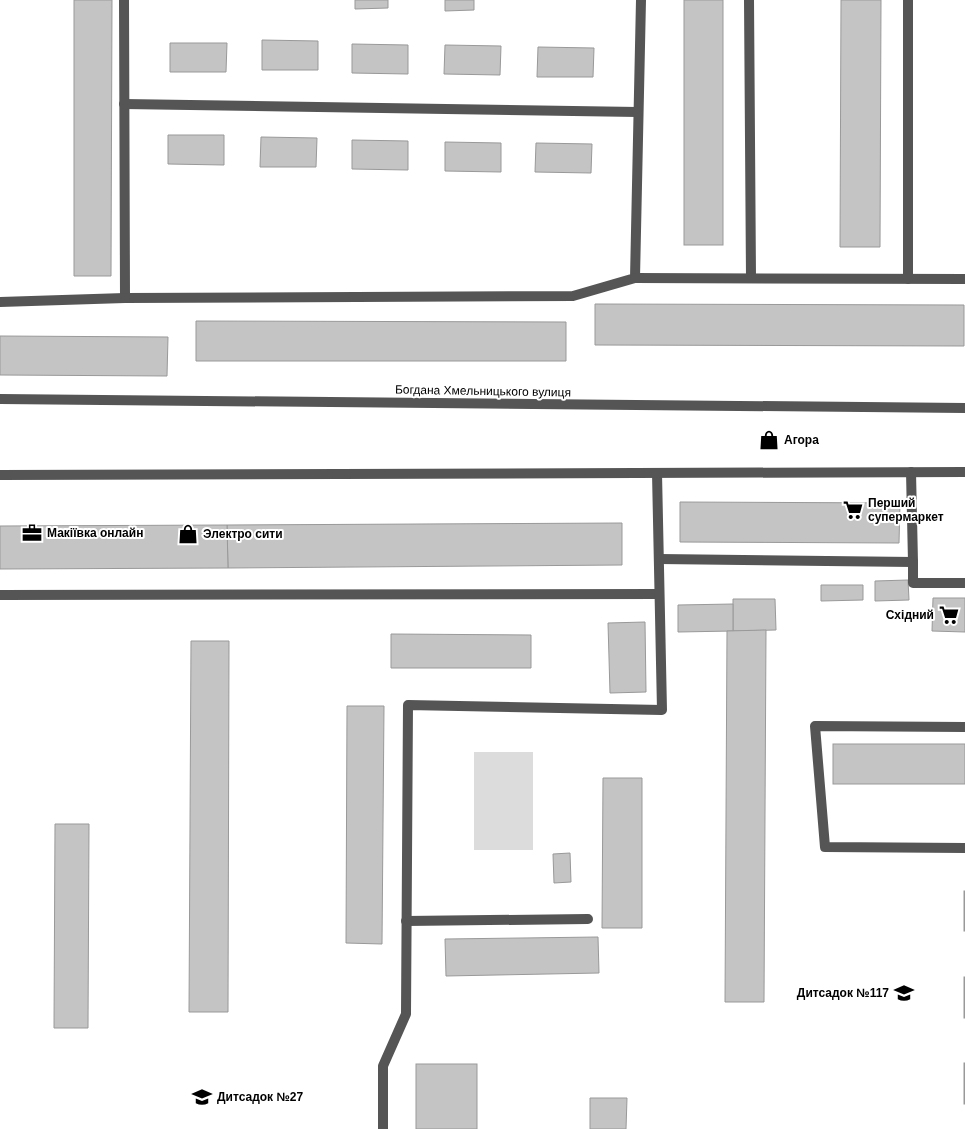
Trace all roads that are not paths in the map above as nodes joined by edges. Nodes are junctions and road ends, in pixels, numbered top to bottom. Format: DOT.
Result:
graph roads {
  1 [pos="124,0"];
  2 [pos="641,0"];
  3 [pos="749,0"];
  4 [pos="908,0"];
  5 [pos="124,104"];
  6 [pos="638,112"];
  7 [pos="635,278"];
  8 [pos="751,278"];
  9 [pos="908,279"];
  10 [pos="965,279"];
  11 [pos="125,298"];
  12 [pos="0,302"];
  13 [pos="0,398"];
  14 [pos="965,408"];
  15 [pos="911,472"];
  16 [pos="965,472"];
  17 [pos="657,473"];
  18 [pos="0,475"];
  19 [pos="658,559"];
  20 [pos="913,562"];
  21 [pos="965,584"];
  22 [pos="659,594"];
  23 [pos="0,595"];
  24 [pos="965,727"];
  25 [pos="965,848"];
  26 [pos="588,919"];
  27 [pos="406,921"];
  28 [pos="383,1129"];
  1 -- 5 [label="street"];
  2 -- 6 [label="street"];
  3 -- 8 [label="street"];
  4 -- 9 [label="street"];
  5 -- 6 [label="street"];
  5 -- 11 [label="street"];
  6 -- 7 [label="street"];
  7 -- 8 [label="street"];
  7 -- 11 [label="street"];
  8 -- 9 [label="street"];
  9 -- 10 [label="street"];
  11 -- 12 [label="street"];
  13 -- 14 [label="street, Богдана Хмельницького вулиця"];
  15 -- 16 [label="street"];
  15 -- 17 [label="street"];
  15 -- 20 [label="street"];
  17 -- 18 [label="street"];
  17 -- 19 [label="street"];
  19 -- 20 [label="street"];
  19 -- 22 [label="street"];
  20 -- 21 [label="street"];
  22 -- 23 [label="street"];
  22 -- 27 [label="street"];
  24 -- 25 [label="street"];
  26 -- 27 [label="street"];
  27 -- 28 [label="street"];
}
